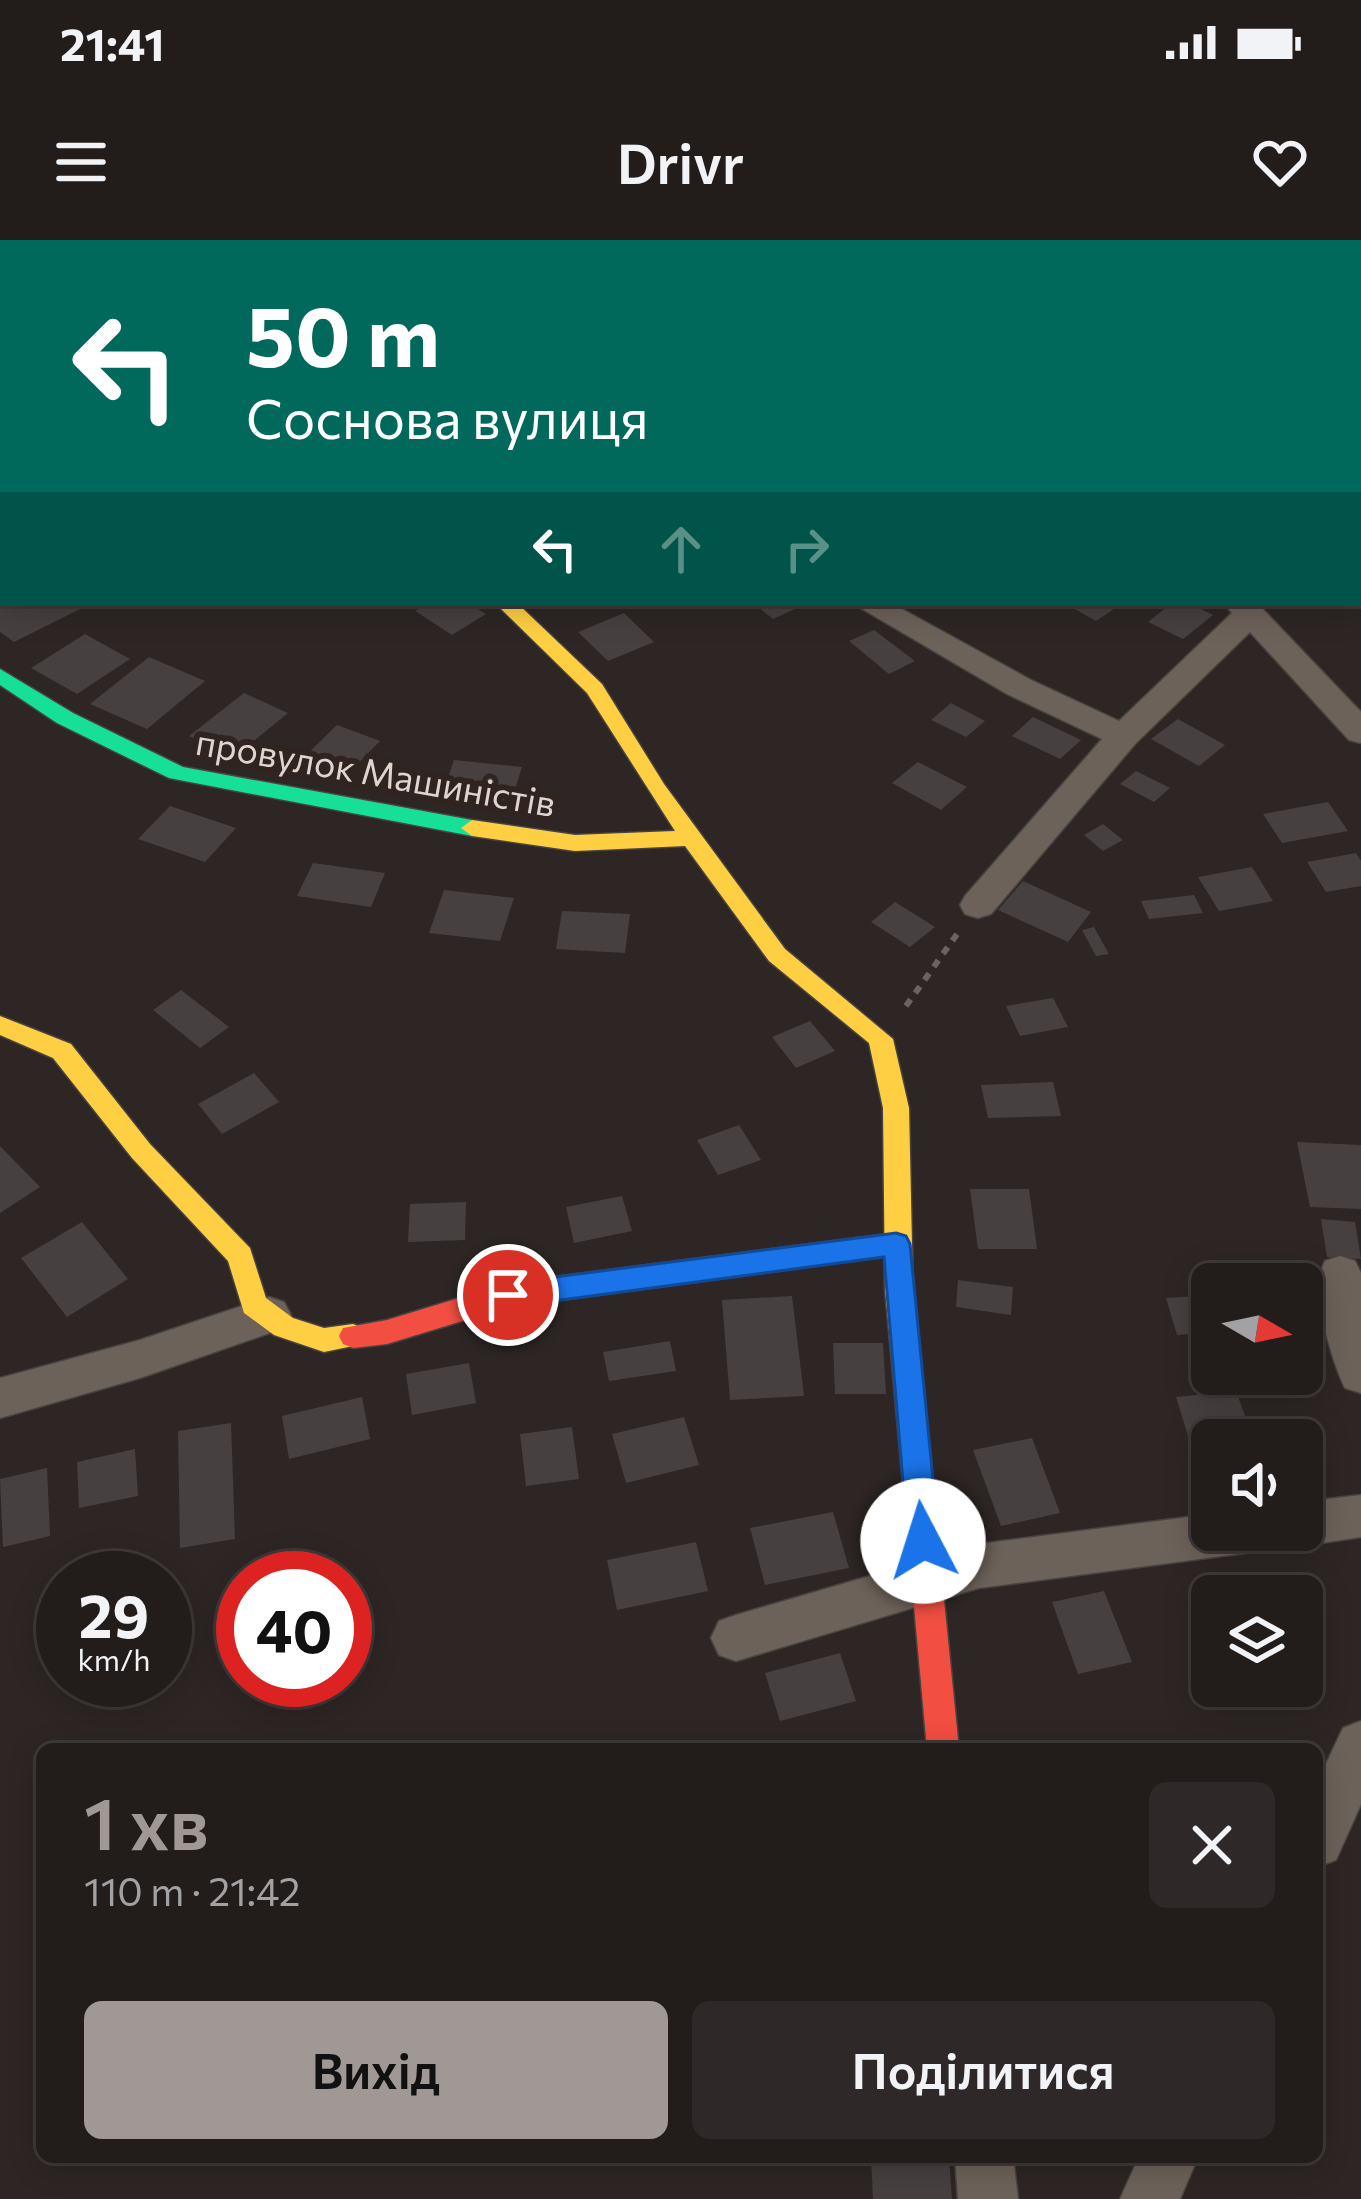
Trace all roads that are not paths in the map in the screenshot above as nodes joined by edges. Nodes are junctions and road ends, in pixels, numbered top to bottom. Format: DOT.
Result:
graph roads {
  1 [pos="508,606"];
  2 [pos="873,606"];
  3 [pos="1246,608"];
  4 [pos="0,676"];
  5 [pos="1361,732"];
  6 [pos="1124,736"];
  7 [pos="691,838"];
  8 [pos="978,904"];
  9 [pos="0,1025"];
  10 [pos="896,1244"];
  11 [pos="1340,1274"];
  12 [pos="269,1315"];
  13 [pos="1361,1374"];
  14 [pos="0,1398"];
  15 [pos="1361,1516"];
  16 [pos="1323,1521"];
  17 [pos="1191,1538"];
  18 [pos="926,1579"];
  19 [pos="736,1638"];
  20 [pos="942,1743"];
  21 [pos="1361,1747"];
  22 [pos="1323,1828"];
  23 [pos="985,2163"];
  24 [pos="1166,2163"];
  25 [pos="988,2199"];
  26 [pos="1150,2199"];
  1 -- 7 [label="street"];
  2 -- 6 [label="street"];
  3 -- 5 [label="street"];
  3 -- 6 [label="street"];
  4 -- 7 [label="street, провулок Машиністів"];
  6 -- 8 [label="street"];
  7 -- 10 [label="street"];
  9 -- 12 [label="street"];
  10 -- 12 [label="street"];
  10 -- 18 [label="street"];
  11 -- 13 [label="street"];
  12 -- 14 [label="street"];
  15 -- 16 [label="street"];
  17 -- 18 [label="street"];
  18 -- 19 [label="street"];
  18 -- 20 [label="street"];
  21 -- 22 [label="street"];
  23 -- 25 [label="street"];
  24 -- 26 [label="street"];
}
